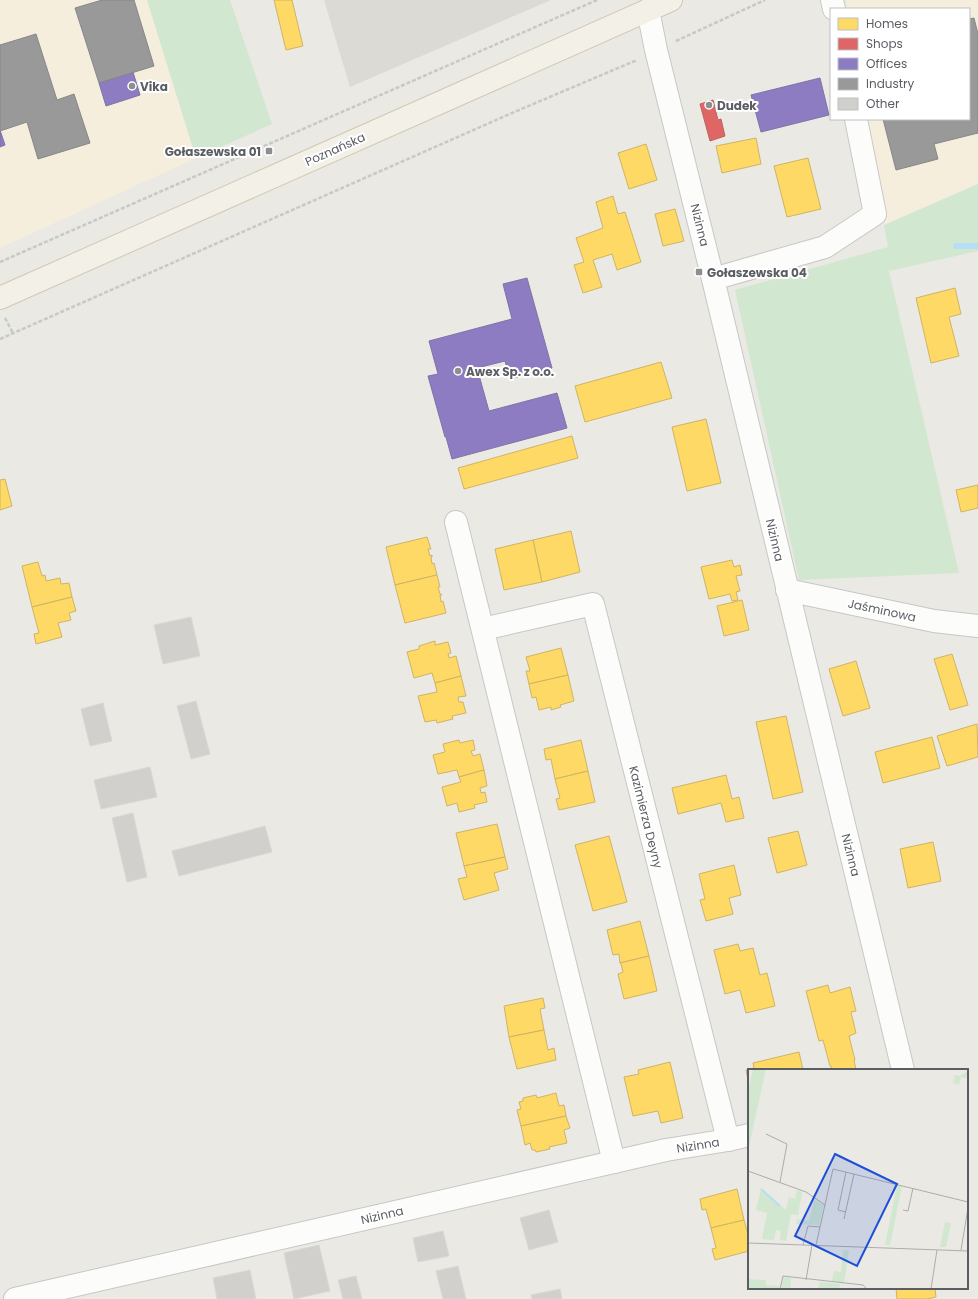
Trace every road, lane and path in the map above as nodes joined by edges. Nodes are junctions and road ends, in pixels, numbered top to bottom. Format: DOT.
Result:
graph roads {
  1 [pos="597,0"];
  2 [pos="671,0"];
  3 [pos="765,0"];
  4 [pos="648,10"];
  5 [pos="656,50"];
  6 [pos="856,120"];
  7 [pos="0,262"];
  8 [pos="713,279"];
  9 [pos="0,298"];
  10 [pos="0,339"];
  11 [pos="456,522"];
  12 [pos="787,590"];
  13 [pos="978,626"];
  14 [pos="483,630"];
  15 [pos="903,1069"];
  16 [pos="748,1135"];
  17 [pos="728,1140"];
  18 [pos="614,1162"];
  19 [pos="15,1299"];
  1 -- 7 [label="path"];
  2 -- 4 [label="main road, Poznańska"];
  3 -- 5 [label="path"];
  4 -- 5 [label="street, Nizinna"];
  4 -- 9 [label="main road, Poznańska"];
  5 -- 8 [label="street, Nizinna"];
  5 -- 10 [label="path"];
  6 -- 8 [label="street"];
  8 -- 12 [label="street, Nizinna"];
  11 -- 14 [label="street"];
  12 -- 13 [label="street, Jaśminowa"];
  12 -- 15 [label="street, Nizinna"];
  14 -- 17 [label="street, Kazimierza Deyny"];
  14 -- 18 [label="street"];
  16 -- 17 [label="street, Nizinna"];
  17 -- 18 [label="street, Nizinna"];
  18 -- 19 [label="street, Nizinna"];
}
